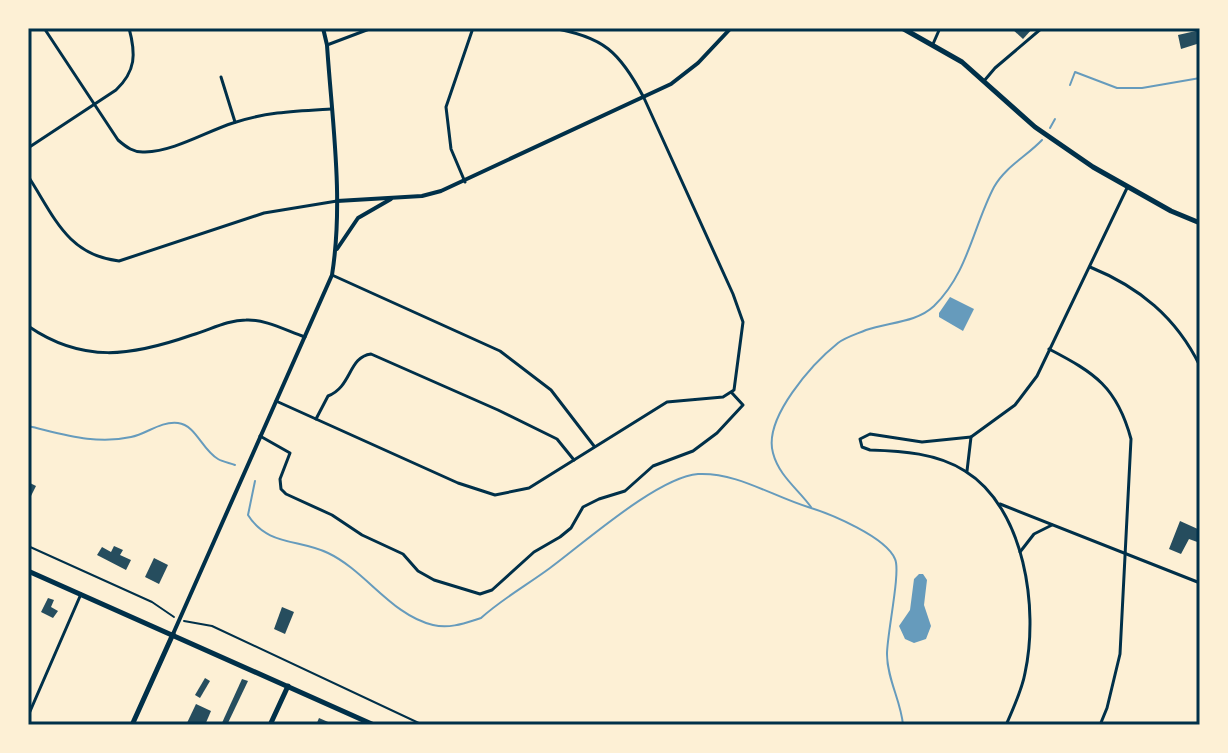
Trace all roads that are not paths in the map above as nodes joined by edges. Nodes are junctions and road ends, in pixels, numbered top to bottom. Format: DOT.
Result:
graph roads {
  1 [pos="44,28"];
  2 [pos="129,28"];
  3 [pos="323,28"];
  4 [pos="372,28"];
  5 [pos="473,28"];
  6 [pos="551,28"];
  7 [pos="731,28"];
  8 [pos="902,28"];
  9 [pos="940,28"];
  10 [pos="1042,28"];
  11 [pos="933,44"];
  12 [pos="327,45"];
  13 [pos="221,77"];
  14 [pos="984,81"];
  15 [pos="644,98"];
  16 [pos="93,104"];
  17 [pos="331,109"];
  18 [pos="235,122"];
  19 [pos="28,148"];
  20 [pos="28,176"];
  21 [pos="465,182"];
  22 [pos="1127,188"];
  23 [pos="393,198"];
  24 [pos="337,201"];
  25 [pos="1200,223"];
  26 [pos="336,251"];
  27 [pos="1089,266"];
  28 [pos="332,275"];
  29 [pos="28,326"];
  30 [pos="305,337"];
  31 [pos="1049,349"];
  32 [pos="1200,366"];
  33 [pos="732,391"];
  34 [pos="276,401"];
  35 [pos="316,419"];
  36 [pos="260,436"];
  37 [pos="971,437"];
  38 [pos="594,446"];
  39 [pos="574,460"];
  40 [pos="967,471"];
  41 [pos="1000,504"];
  42 [pos="1052,525"];
  43 [pos="1020,552"];
  44 [pos="1126,555"];
  45 [pos="28,571"];
  46 [pos="1200,583"];
  47 [pos="81,594"];
  48 [pos="173,634"];
  49 [pos="288,686"];
  50 [pos="28,716"];
  51 [pos="1006,724"];
  52 [pos="132,725"];
  53 [pos="270,725"];
  54 [pos="374,725"];
  55 [pos="1014,725"];
  56 [pos="1100,725"];
  1 -- 16 [label="street"];
  2 -- 16 [label="street"];
  3 -- 12 [label="street"];
  4 -- 12 [label="street"];
  5 -- 21 [label="street"];
  6 -- 15 [label="street"];
  7 -- 15 [label="street"];
  8 -- 11 [label="main road"];
  9 -- 11 [label="street"];
  10 -- 14 [label="street"];
  11 -- 14 [label="main road"];
  12 -- 17 [label="street"];
  13 -- 18 [label="street"];
  14 -- 22 [label="main road"];
  15 -- 21 [label="street"];
  15 -- 33 [label="street"];
  16 -- 18 [label="street"];
  16 -- 19 [label="street"];
  17 -- 18 [label="street"];
  17 -- 24 [label="street"];
  20 -- 24 [label="street"];
  21 -- 23 [label="street"];
  22 -- 25 [label="main road"];
  22 -- 27 [label="street"];
  23 -- 24 [label="street"];
  23 -- 26 [label="street"];
  24 -- 26 [label="street"];
  26 -- 28 [label="street"];
  27 -- 31 [label="street"];
  27 -- 32 [label="street"];
  28 -- 30 [label="street"];
  28 -- 38 [label="street"];
  29 -- 30 [label="street"];
  30 -- 34 [label="street"];
  31 -- 37 [label="street"];
  31 -- 44 [label="street"];
  33 -- 36 [label="street"];
  33 -- 38 [label="street"];
  34 -- 35 [label="street"];
  34 -- 36 [label="street"];
  35 -- 39 [label="street"];
  35 -- 39 [label="street"];
  36 -- 48 [label="street"];
  37 -- 40 [label="street"];
  37 -- 40 [label="street"];
  38 -- 39 [label="street"];
  40 -- 41 [label="street"];
  41 -- 42 [label="street"];
  41 -- 43 [label="street"];
  42 -- 43 [label="street"];
  42 -- 44 [label="street"];
  43 -- 51 [label="street"];
  44 -- 46 [label="street"];
  44 -- 56 [label="street"];
  45 -- 47 [label="main road"];
  47 -- 48 [label="main road"];
  47 -- 50 [label="street"];
  48 -- 49 [label="main road"];
  48 -- 52 [label="main road"];
  49 -- 53 [label="main road"];
  49 -- 54 [label="main road"];
  51 -- 55 [label="street"];
}
